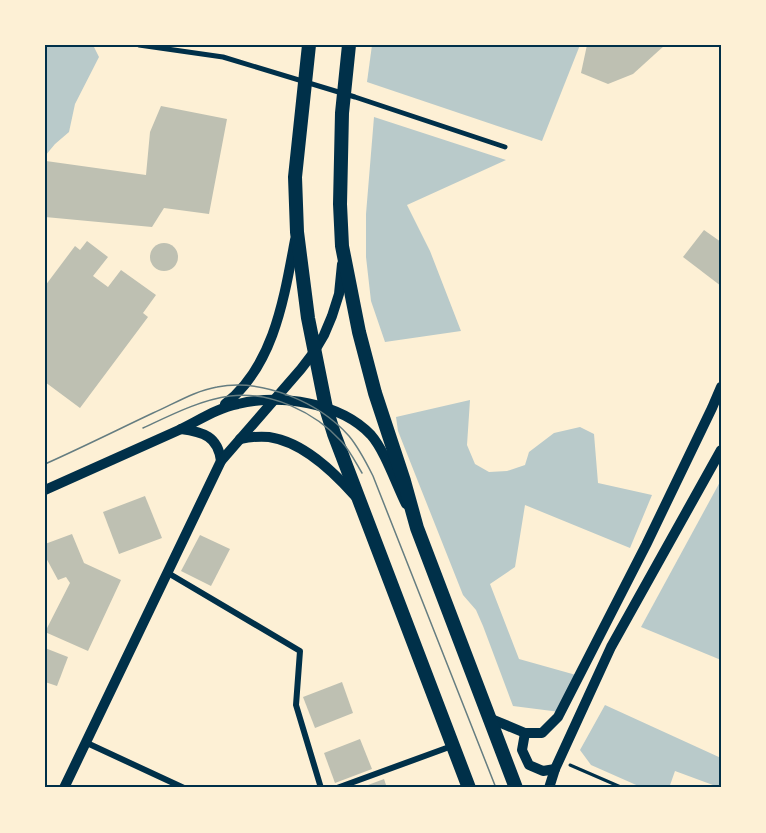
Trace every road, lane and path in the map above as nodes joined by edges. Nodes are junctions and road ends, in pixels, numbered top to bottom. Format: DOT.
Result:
graph roads {
  1 [pos="140,45"];
  2 [pos="309,45"];
  3 [pos="349,45"];
  4 [pos="505,147"];
  5 [pos="297,232"];
  6 [pos="342,246"];
  7 [pos="314,352"];
  8 [pos="721,387"];
  9 [pos="274,399"];
  10 [pos="326,408"];
  11 [pos="216,412"];
  12 [pos="181,429"];
  13 [pos="240,439"];
  14 [pos="721,450"];
  15 [pos="221,461"];
  16 [pos="45,490"];
  17 [pos="358,499"];
  18 [pos="417,528"];
  19 [pos="168,573"];
  20 [pos="489,718"];
  21 [pos="525,733"];
  22 [pos="87,743"];
  23 [pos="453,745"];
  24 [pos="557,765"];
  25 [pos="64,788"];
  26 [pos="184,788"];
  27 [pos="321,788"];
  28 [pos="337,788"];
  29 [pos="469,788"];
  30 [pos="516,788"];
  31 [pos="549,788"];
  32 [pos="623,788"];
  1 -- 4 [label="street"];
  2 -- 5 [label="main road"];
  3 -- 6 [label="main road"];
  5 -- 7 [label="main road"];
  5 -- 11 [label="street"];
  6 -- 7 [label="street"];
  6 -- 18 [label="main road"];
  7 -- 9 [label="street"];
  7 -- 10 [label="main road"];
  8 -- 21 [label="street"];
  9 -- 10 [label="street"];
  9 -- 11 [label="street"];
  9 -- 13 [label="street"];
  10 -- 17 [label="main road"];
  10 -- 18 [label="street"];
  11 -- 12 [label="street"];
  12 -- 15 [label="street"];
  12 -- 16 [label="street"];
  13 -- 15 [label="street"];
  13 -- 17 [label="street"];
  14 -- 24 [label="street"];
  15 -- 19 [label="street"];
  17 -- 23 [label="main road"];
  18 -- 20 [label="main road"];
  19 -- 22 [label="street"];
  19 -- 27 [label="street"];
  20 -- 21 [label="street"];
  20 -- 30 [label="main road"];
  21 -- 24 [label="street"];
  22 -- 25 [label="street"];
  22 -- 26 [label="street"];
  23 -- 28 [label="street"];
  23 -- 29 [label="main road"];
  24 -- 31 [label="street"];
  24 -- 32 [label="path"];
}
